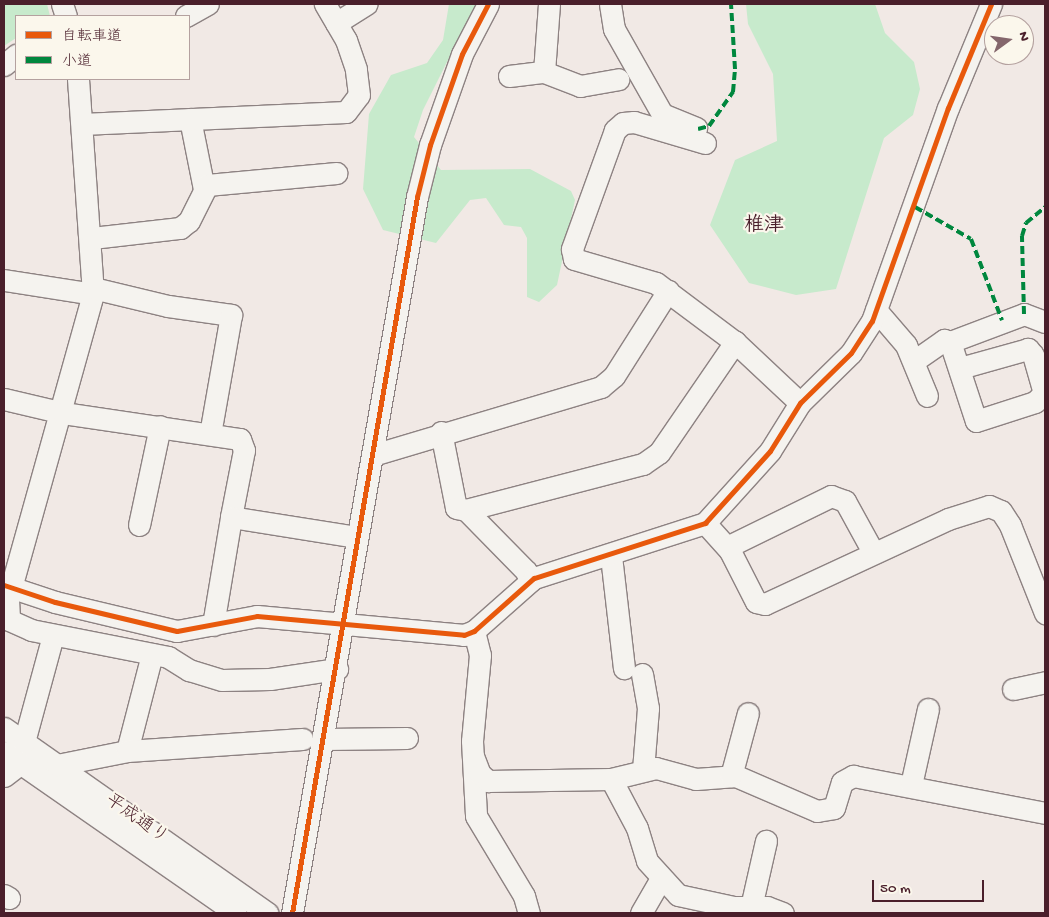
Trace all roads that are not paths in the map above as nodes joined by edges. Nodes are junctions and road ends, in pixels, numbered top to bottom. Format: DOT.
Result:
graph roads {
  1 [pos="205,4"];
  2 [pos="325,4"];
  3 [pos="367,4"];
  4 [pos="488,4"];
  5 [pos="549,4"];
  6 [pos="610,4"];
  7 [pos="991,4"];
  8 [pos="188,15"];
  9 [pos="336,24"];
  10 [pos="15,56"];
  11 [pos="4,66"];
  12 [pos="544,72"];
  13 [pos="509,76"];
  14 [pos="618,79"];
  15 [pos="78,80"];
  16 [pos="190,119"];
  17 [pos="82,124"];
  18 [pos="336,173"];
  19 [pos="204,189"];
  20 [pos="92,238"];
  21 [pos="4,280"];
  22 [pos="93,291"];
  23 [pos="668,291"];
  24 [pos="876,310"];
  25 [pos="1045,322"];
  26 [pos="735,342"];
  27 [pos="950,342"];
  28 [pos="914,361"];
  29 [pos="960,368"];
  30 [pos="927,396"];
  31 [pos="4,399"];
  32 [pos="800,403"];
  33 [pos="63,413"];
  34 [pos="160,426"];
  35 [pos="441,432"];
  36 [pos="210,434"];
  37 [pos="372,455"];
  38 [pos="466,510"];
  39 [pos="231,517"];
  40 [pos="705,523"];
  41 [pos="139,525"];
  42 [pos="357,537"];
  43 [pos="727,547"];
  44 [pos="873,552"];
  45 [pos="610,556"];
  46 [pos="530,581"];
  47 [pos="9,587"];
  48 [pos="1045,614"];
  49 [pos="212,625"];
  50 [pos="342,626"];
  51 [pos="474,631"];
  52 [pos="53,635"];
  53 [pos="152,654"];
  54 [pos="337,669"];
  55 [pos="1045,682"];
  56 [pos="1013,689"];
  57 [pos="928,709"];
  58 [pos="748,713"];
  59 [pos="4,728"];
  60 [pos="407,738"];
  61 [pos="314,739"];
  62 [pos="24,742"];
  63 [pos="127,751"];
  64 [pos="474,756"];
  65 [pos="9,764"];
  66 [pos="57,765"];
  67 [pos="643,770"];
  68 [pos="731,776"];
  69 [pos="611,779"];
  70 [pos="911,785"];
  71 [pos="1045,813"];
  72 [pos="766,841"];
  73 [pos="661,879"];
  74 [pos="751,907"];
  75 [pos="236,913"];
  76 [pos="267,913"];
  77 [pos="292,913"];
  78 [pos="529,913"];
  79 [pos="641,913"];
  80 [pos="783,913"];
  1 -- 8 [label="street"];
  2 -- 9 [label="street"];
  3 -- 9 [label="street"];
  4 -- 37 [label="street"];
  5 -- 12 [label="street"];
  6 -- 23 [label="street"];
  7 -- 24 [label="street"];
  9 -- 16 [label="street"];
  10 -- 11 [label="street"];
  12 -- 13 [label="street"];
  12 -- 14 [label="street"];
  15 -- 17 [label="street"];
  16 -- 17 [label="street"];
  16 -- 19 [label="street"];
  17 -- 20 [label="street"];
  18 -- 19 [label="street"];
  19 -- 20 [label="street"];
  20 -- 22 [label="street"];
  21 -- 22 [label="street"];
  22 -- 33 [label="street"];
  22 -- 36 [label="street"];
  23 -- 26 [label="street"];
  23 -- 35 [label="street"];
  24 -- 28 [label="street"];
  24 -- 32 [label="street"];
  25 -- 27 [label="street"];
  26 -- 32 [label="street"];
  26 -- 38 [label="street"];
  27 -- 28 [label="street"];
  27 -- 29 [label="street"];
  28 -- 30 [label="street"];
  31 -- 33 [label="street"];
  32 -- 40 [label="street"];
  33 -- 34 [label="street"];
  33 -- 47 [label="street"];
  34 -- 36 [label="street"];
  34 -- 41 [label="street"];
  35 -- 37 [label="street"];
  35 -- 38 [label="street"];
  36 -- 39 [label="street"];
  37 -- 42 [label="street"];
  38 -- 46 [label="street"];
  39 -- 42 [label="street"];
  39 -- 49 [label="street"];
  40 -- 43 [label="street"];
  40 -- 45 [label="street"];
  42 -- 50 [label="street"];
  43 -- 44 [label="street"];
  43 -- 44 [label="street"];
  44 -- 48 [label="street"];
  45 -- 46 [label="street"];
  45 -- 67 [label="street"];
  46 -- 51 [label="street"];
  47 -- 49 [label="street"];
  47 -- 52 [label="street"];
  49 -- 50 [label="street"];
  50 -- 51 [label="street"];
  50 -- 54 [label="street"];
  51 -- 64 [label="street"];
  52 -- 53 [label="street"];
  52 -- 62 [label="street"];
  53 -- 54 [label="street"];
  53 -- 63 [label="street"];
  54 -- 61 [label="street"];
  55 -- 56 [label="street"];
  57 -- 70 [label="street"];
  58 -- 68 [label="street"];
  59 -- 62 [label="street, 平成通り"];
  60 -- 61 [label="street"];
  61 -- 63 [label="street"];
  61 -- 77 [label="street"];
  62 -- 66 [label="street, 平成通り"];
  63 -- 66 [label="street"];
  64 -- 69 [label="street"];
  64 -- 78 [label="street"];
  65 -- 75 [label="street, 平成通り"];
  66 -- 76 [label="street, 平成通り"];
  67 -- 68 [label="street"];
  67 -- 69 [label="street"];
  68 -- 70 [label="street"];
  69 -- 73 [label="street"];
  70 -- 71 [label="street"];
  72 -- 74 [label="street"];
  73 -- 74 [label="street"];
  73 -- 79 [label="street"];
  74 -- 80 [label="street"];
}
